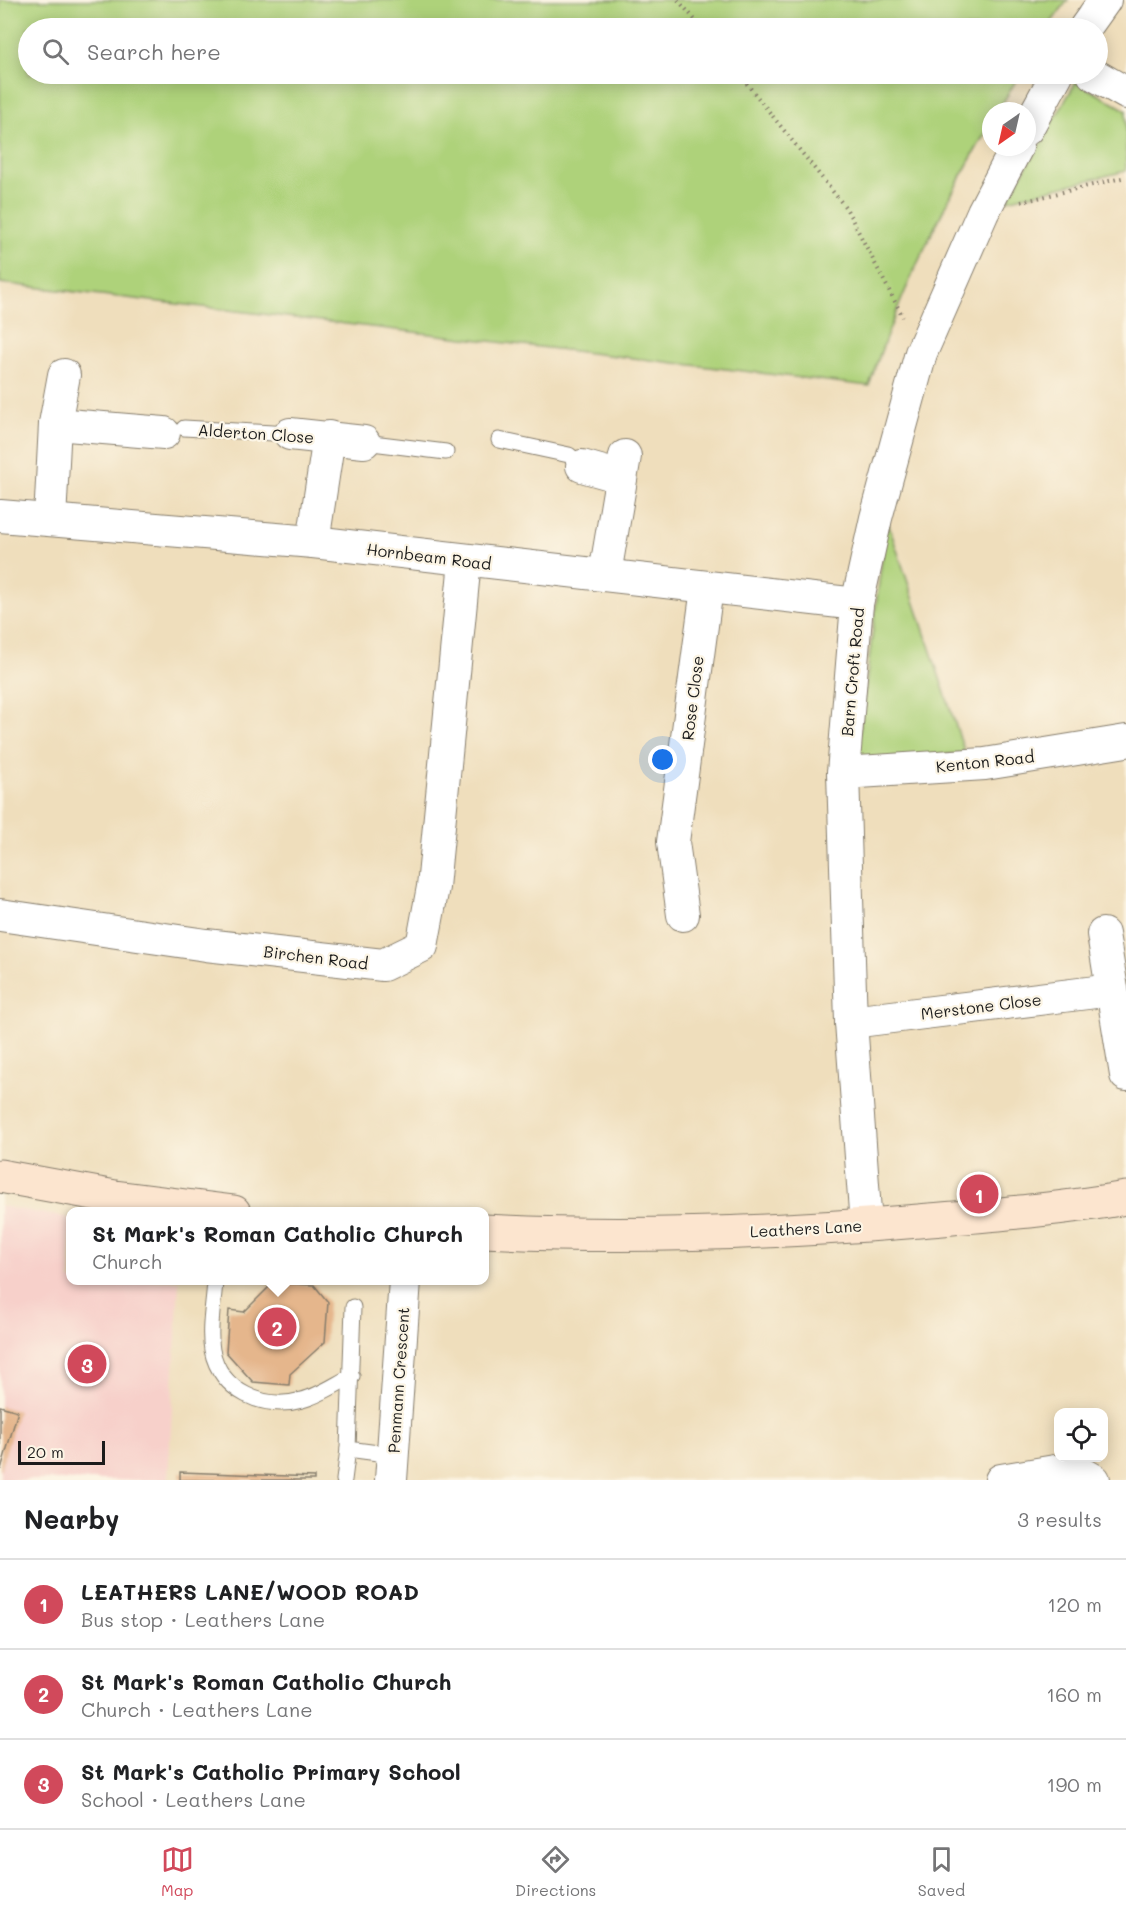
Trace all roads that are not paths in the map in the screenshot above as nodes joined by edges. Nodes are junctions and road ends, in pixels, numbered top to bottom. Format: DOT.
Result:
graph roads {
  1 [pos="1105,0"];
  2 [pos="1092,18"];
  3 [pos="1108,83"];
  4 [pos="1052,84"];
  5 [pos="1126,93"];
  6 [pos="1036,112"];
  7 [pos="1012,156"];
  8 [pos="64,375"];
  9 [pos="55,424"];
  10 [pos="174,431"];
  11 [pos="290,434"];
  12 [pos="328,437"];
  13 [pos="499,440"];
  14 [pos="364,442"];
  15 [pos="446,452"];
  16 [pos="582,466"];
  17 [pos="0,516"];
  18 [pos="50,520"];
  19 [pos="313,542"];
  20 [pos="465,561"];
  21 [pos="605,574"];
  22 [pos="707,588"];
  23 [pos="857,604"];
  24 [pos="1126,741"];
  25 [pos="843,773"];
  26 [pos="0,915"];
  27 [pos="683,915"];
  28 [pos="1103,934"];
  29 [pos="1112,990"];
  30 [pos="851,1022"];
  31 [pos="1126,1075"];
  32 [pos="0,1176"];
  33 [pos="1126,1198"];
  34 [pos="194,1207"];
  35 [pos="866,1225"];
  36 [pos="489,1231"];
  37 [pos="215,1285"];
  38 [pos="405,1285"];
  39 [pos="353,1307"];
  40 [pos="352,1376"];
  41 [pos="348,1449"];
  42 [pos="392,1467"];
  43 [pos="344,1480"];
  44 [pos="1001,1480"];
  45 [pos="1094,1480"];
  1 -- 2 [label="street"];
  3 -- 5 [label="street"];
  4 -- 6 [label="street"];
  7 -- 23 [label="street, Barn Croft Road"];
  8 -- 9 [label="street"];
  9 -- 10 [label="street"];
  9 -- 18 [label="street"];
  10 -- 11 [label="lane, Alderton Close"];
  11 -- 12 [label="street, Alderton Close"];
  12 -- 14 [label="street, Alderton Close"];
  12 -- 19 [label="street, Alderton Close"];
  13 -- 16 [label="lane"];
  14 -- 15 [label="lane, Alderton Close"];
  16 -- 21 [label="street"];
  17 -- 18 [label="street, Hornbeam Road"];
  18 -- 19 [label="street, Hornbeam Road"];
  19 -- 20 [label="street, Hornbeam Road"];
  20 -- 21 [label="street, Hornbeam Road"];
  20 -- 26 [label="street, Birchen Road"];
  21 -- 22 [label="street, Hornbeam Road"];
  22 -- 23 [label="street, Hornbeam Road"];
  22 -- 27 [label="street, Rose Close"];
  23 -- 25 [label="street, Barn Croft Road"];
  24 -- 25 [label="street, Kenton Road"];
  25 -- 30 [label="street, Barn Croft Road"];
  28 -- 29 [label="street"];
  29 -- 30 [label="street, Merstone Close"];
  29 -- 31 [label="street"];
  30 -- 35 [label="street, Barn Croft Road"];
  32 -- 34 [label="street"];
  33 -- 35 [label="street, Leathers Lane"];
  35 -- 36 [label="street, Leathers Lane"];
  37 -- 40 [label="lane"];
  38 -- 42 [label="street, Penmann Crescent"];
  39 -- 40 [label="lane"];
  40 -- 41 [label="lane"];
  41 -- 42 [label="lane"];
  41 -- 43 [label="lane"];
  44 -- 45 [label="street"];
}
